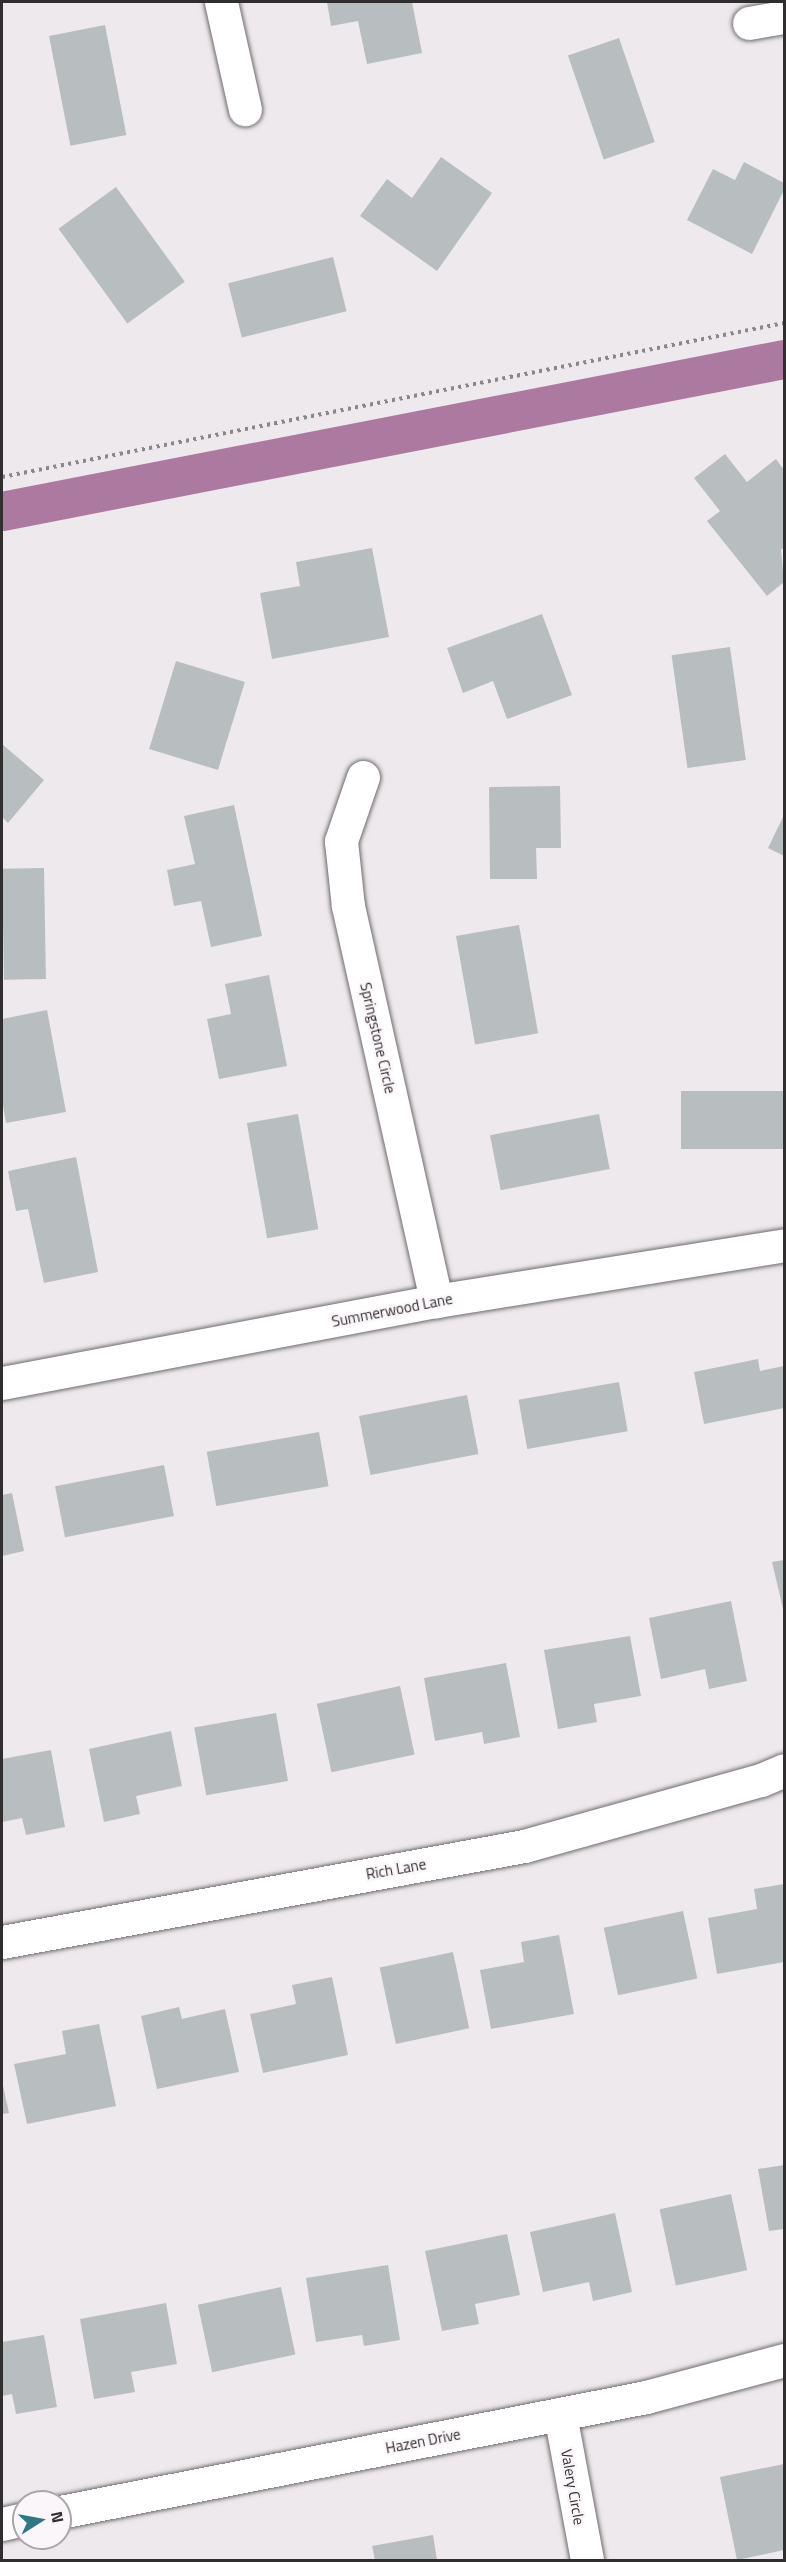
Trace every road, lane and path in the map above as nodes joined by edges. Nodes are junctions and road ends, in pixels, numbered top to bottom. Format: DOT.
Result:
graph roads {
  1 [pos="221,2"];
  2 [pos="784,17"];
  3 [pos="749,23"];
  4 [pos="245,109"];
  5 [pos="784,323"];
  6 [pos="2,477"];
  7 [pos="363,777"];
  8 [pos="784,1245"];
  9 [pos="436,1301"];
  10 [pos="2,1383"];
  11 [pos="784,1770"];
  12 [pos="2,1942"];
  13 [pos="784,2360"];
  14 [pos="560,2414"];
  15 [pos="72,2510"];
  16 [pos="587,2560"];
  1 -- 4 [label="street"];
  2 -- 3 [label="street"];
  5 -- 6 [label="path"];
  7 -- 9 [label="street, Springstone Circle"];
  8 -- 9 [label="street, Summerwood Lane"];
  9 -- 10 [label="street, Summerwood Lane"];
  11 -- 12 [label="street, Rich Lane"];
  13 -- 14 [label="street, Hazen Drive"];
  14 -- 15 [label="street, Hazen Drive"];
  14 -- 16 [label="street, Valery Circle"];
}
